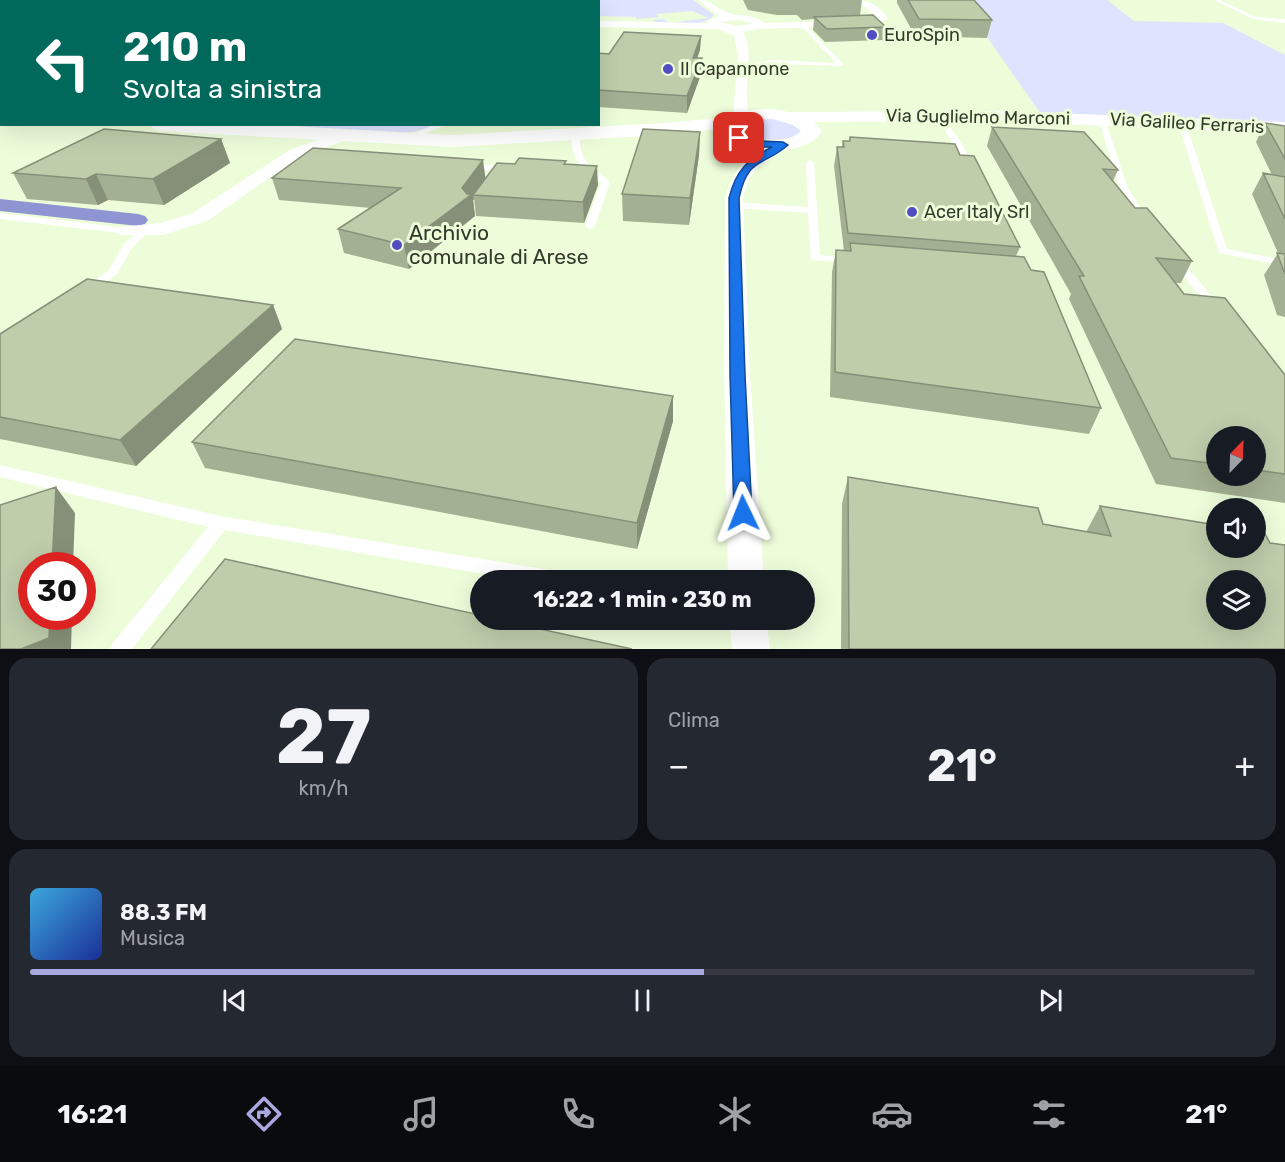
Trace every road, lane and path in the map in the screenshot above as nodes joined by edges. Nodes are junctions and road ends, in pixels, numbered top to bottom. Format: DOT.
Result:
graph roads {
  1 [pos="697,0"];
  2 [pos="703,0"];
  3 [pos="861,0"];
  4 [pos="1216,0"];
  5 [pos="1285,21"];
  6 [pos="716,22"];
  7 [pos="600,24"];
  8 [pos="802,24"];
  9 [pos="744,26"];
  10 [pos="744,61"];
  11 [pos="927,115"];
  12 [pos="783,116"];
  13 [pos="867,116"];
  14 [pos="957,116"];
  15 [pos="1095,119"];
  16 [pos="1182,123"];
  17 [pos="179,126"];
  18 [pos="270,126"];
  19 [pos="1285,128"];
  20 [pos="740,129"];
  21 [pos="447,130"];
  22 [pos="302,133"];
  23 [pos="811,133"];
  24 [pos="575,134"];
  25 [pos="953,134"];
  26 [pos="345,136"];
  27 [pos="297,153"];
  28 [pos="321,154"];
  29 [pos="810,163"];
  30 [pos="457,165"];
  31 [pos="978,175"];
  32 [pos="490,186"];
  33 [pos="734,205"];
  34 [pos="813,210"];
  35 [pos="0,216"];
  36 [pos="590,226"];
  37 [pos="1151,230"];
  38 [pos="136,231"];
  39 [pos="1173,257"];
  40 [pos="861,262"];
  41 [pos="1285,263"];
  42 [pos="78,297"];
  43 [pos="1224,318"];
  44 [pos="0,471"];
  45 [pos="221,523"];
  46 [pos="501,570"];
  47 [pos="746,570"];
  48 [pos="749,630"];
  49 [pos="120,649"];
  50 [pos="752,649"];
  1 -- 6 [label="street"];
  2 -- 9 [label="street"];
  3 -- 8 [label="street"];
  4 -- 5 [label="lane"];
  6 -- 7 [label="street"];
  6 -- 9 [label="street"];
  8 -- 9 [label="street"];
  8 -- 10 [label="lane"];
  9 -- 10 [label="street"];
  10 -- 20 [label="street"];
  11 -- 13 [label="street, Via Guglielmo Marconi"];
  11 -- 14 [label="street, Via Guglielmo Marconi"];
  11 -- 25 [label="lane"];
  12 -- 13 [label="street, Via Guglielmo Marconi"];
  12 -- 20 [label="street, Via Guglielmo Marconi"];
  12 -- 23 [label="street"];
  13 -- 23 [label="street, Via Guglielmo Marconi"];
  14 -- 15 [label="street, Via Guglielmo Marconi"];
  14 -- 25 [label="lane"];
  15 -- 16 [label="street, Via Galileo Ferraris"];
  15 -- 37 [label="lane"];
  16 -- 19 [label="street, Via Galileo Ferraris"];
  16 -- 41 [label="lane"];
  17 -- 22 [label="street"];
  18 -- 22 [label="street"];
  20 -- 23 [label="street, Via Guglielmo Marconi"];
  20 -- 24 [label="street"];
  20 -- 33 [label="street"];
  21 -- 24 [label="street"];
  21 -- 26 [label="street"];
  22 -- 26 [label="street"];
  22 -- 27 [label="street"];
  24 -- 36 [label="lane"];
  25 -- 31 [label="lane"];
  26 -- 27 [label="street"];
  27 -- 28 [label="lane"];
  27 -- 38 [label="street"];
  29 -- 34 [label="lane"];
  30 -- 32 [label="lane"];
  33 -- 34 [label="lane"];
  33 -- 47 [label="street"];
  34 -- 40 [label="lane"];
  35 -- 38 [label="lane"];
  38 -- 42 [label="lane"];
  39 -- 43 [label="lane"];
  44 -- 45 [label="lane"];
  45 -- 46 [label="lane"];
  45 -- 49 [label="lane"];
  48 -- 50 [label="street"];
}
